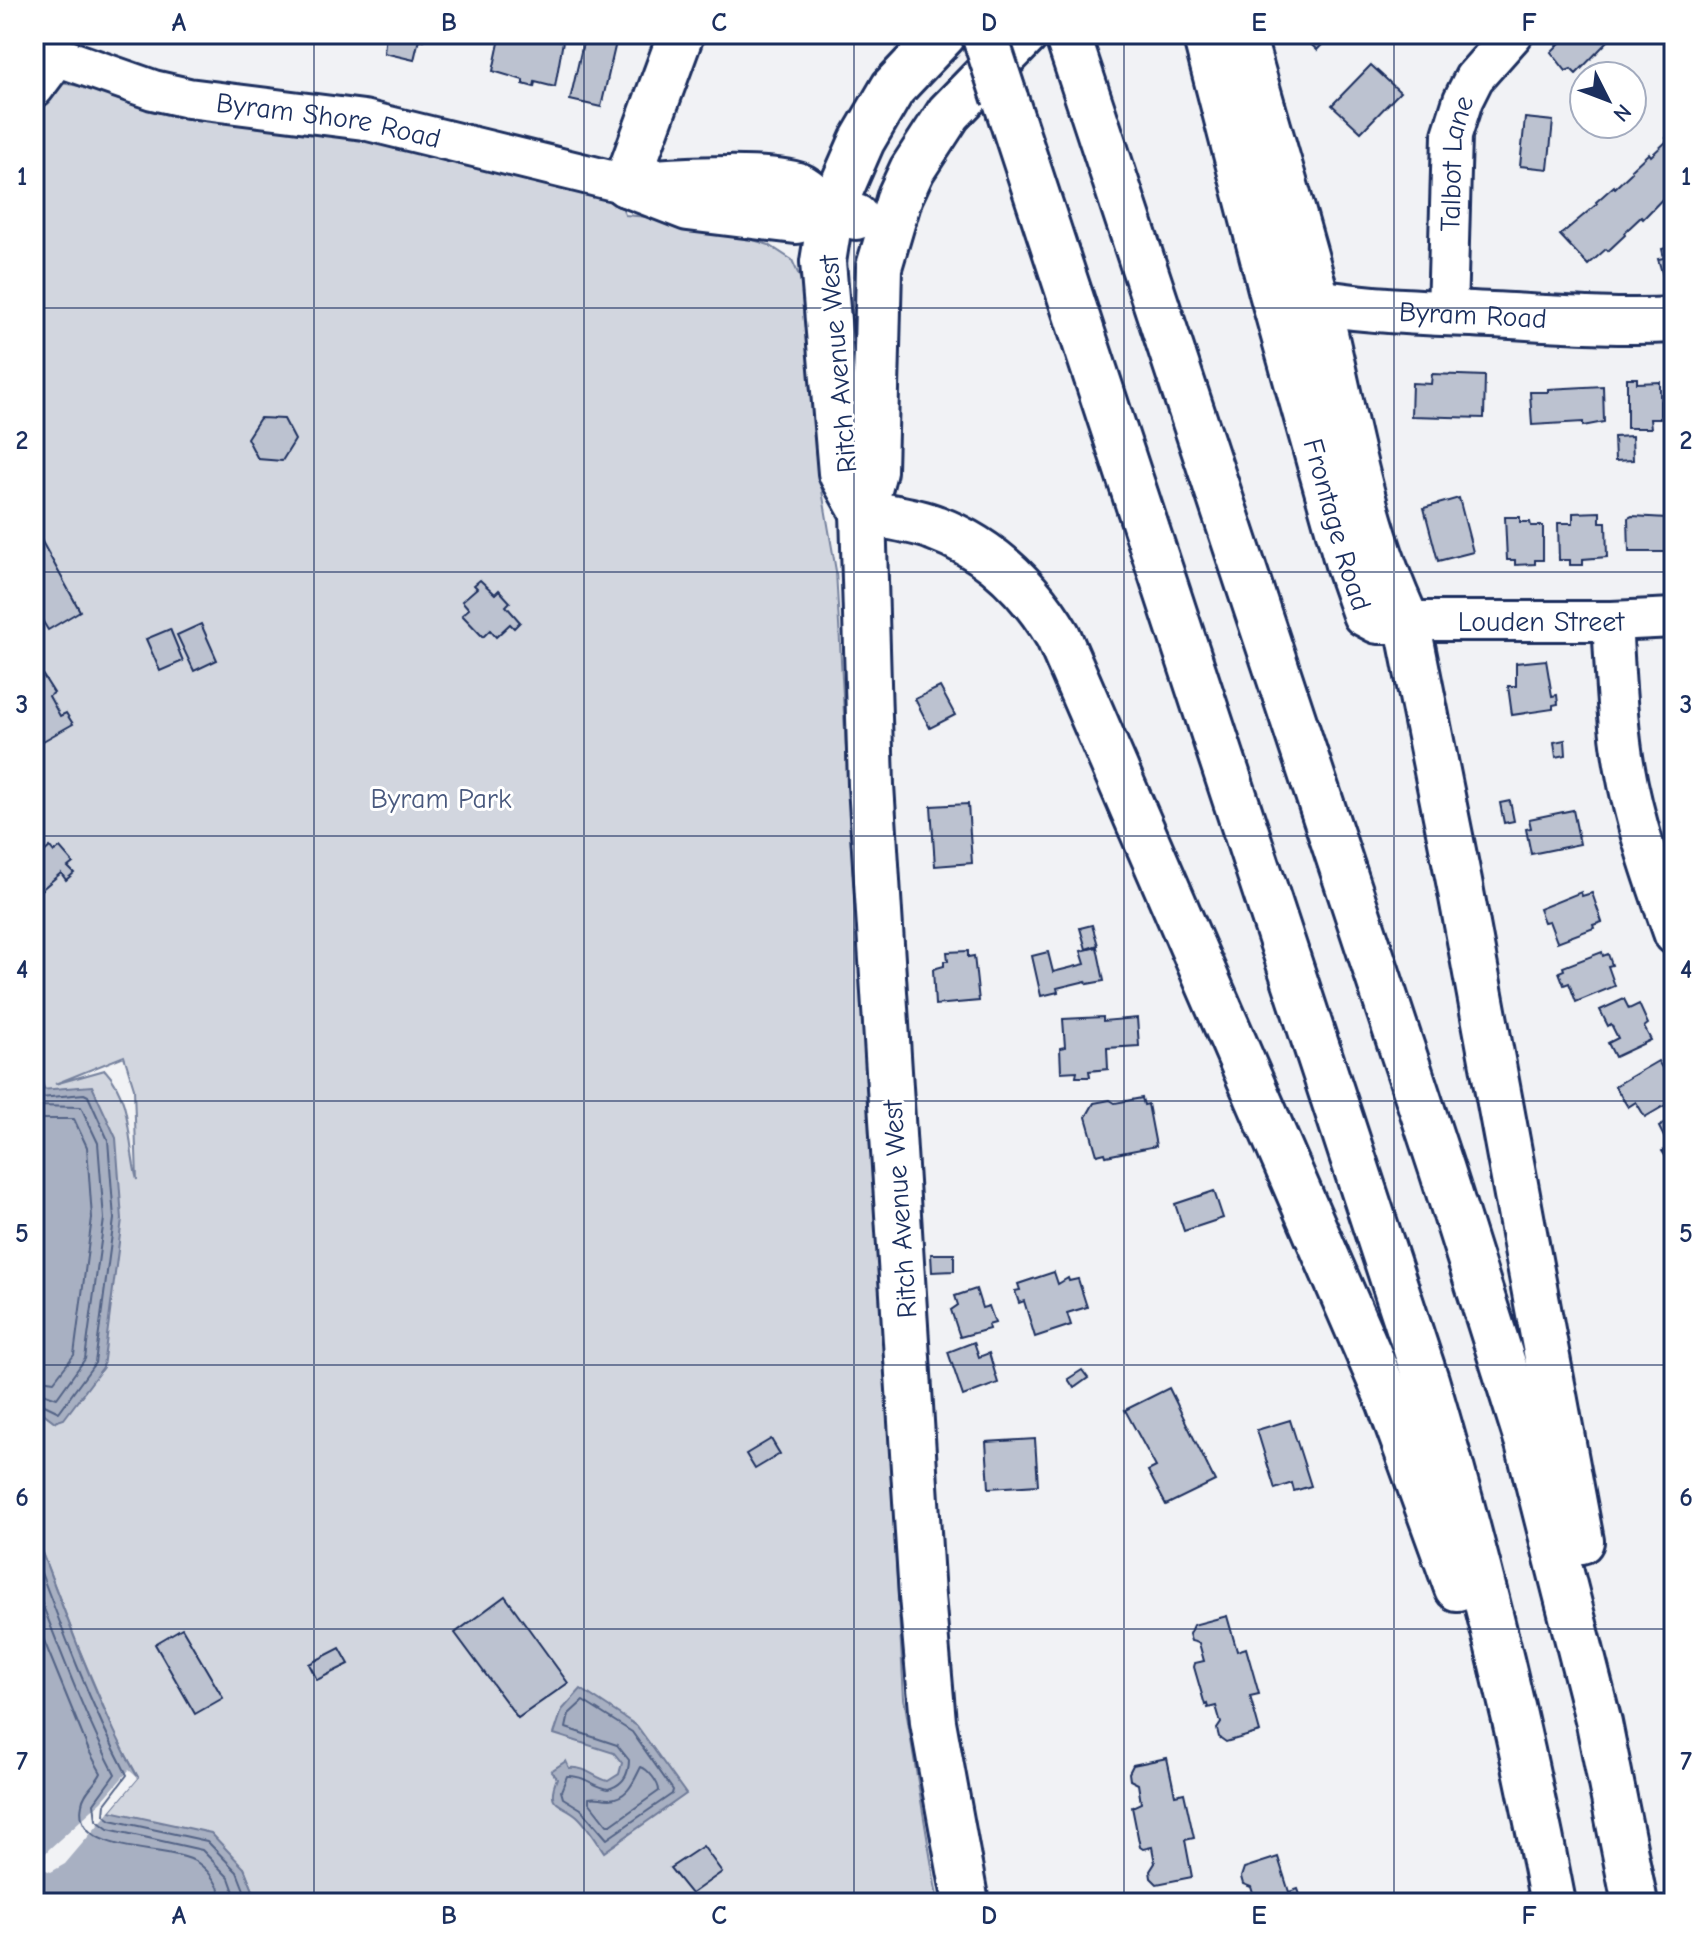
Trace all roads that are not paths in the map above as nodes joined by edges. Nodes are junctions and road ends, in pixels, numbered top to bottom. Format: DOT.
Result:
graph roads {
  1 [pos="681,34"];
  2 [pos="944,34"];
  3 [pos="984,34"];
  4 [pos="1026,34"];
  5 [pos="1068,34"];
  6 [pos="1205,34"];
  7 [pos="1242,34"];
  8 [pos="1513,34"];
  9 [pos="46,50"];
  10 [pos="34,88"];
  11 [pos="626,184"];
  12 [pos="831,212"];
  13 [pos="891,223"];
  14 [pos="1272,293"];
  15 [pos="1317,303"];
  16 [pos="1447,313"];
  17 [pos="1674,320"];
  18 [pos="863,512"];
  19 [pos="1674,618"];
  20 [pos="1407,621"];
  21 [pos="1612,621"];
  22 [pos="1674,935"];
  23 [pos="1619,1817"];
  24 [pos="1542,1844"];
  25 [pos="966,1903"];
  26 [pos="1553,1903"];
  27 [pos="1635,1903"];
  1 -- 11 [label="main road"];
  2 -- 12 [label="main road, Ritch Avenue West"];
  3 -- 24 [label="main road, bridge"];
  4 -- 13 [label="main road, Ritch Avenue West"];
  5 -- 23 [label="main road"];
  6 -- 14 [label="main road, Frontage Road"];
  7 -- 15 [label="main road, Frontage Road"];
  8 -- 16 [label="street, Talbot Lane"];
  9 -- 10 [label="street"];
  9 -- 11 [label="street, Byram Shore Road"];
  11 -- 12 [label="main road, Byram Shore Road"];
  12 -- 13 [label="main road"];
  12 -- 18 [label="main road, Ritch Avenue West"];
  13 -- 18 [label="main road, Ritch Avenue West"];
  14 -- 15 [label="main road, Byram Road"];
  14 -- 20 [label="main road, Frontage Road"];
  15 -- 16 [label="main road, Byram Road"];
  15 -- 20 [label="main road, Frontage Road"];
  16 -- 17 [label="main road, Byram Road"];
  18 -- 24 [label="main road"];
  18 -- 25 [label="main road, Ritch Avenue West"];
  19 -- 21 [label="street, Louden Street"];
  20 -- 21 [label="street, Louden Street"];
  20 -- 23 [label="main road"];
  21 -- 22 [label="street"];
  23 -- 27 [label="main road"];
  24 -- 26 [label="main road"];
}
